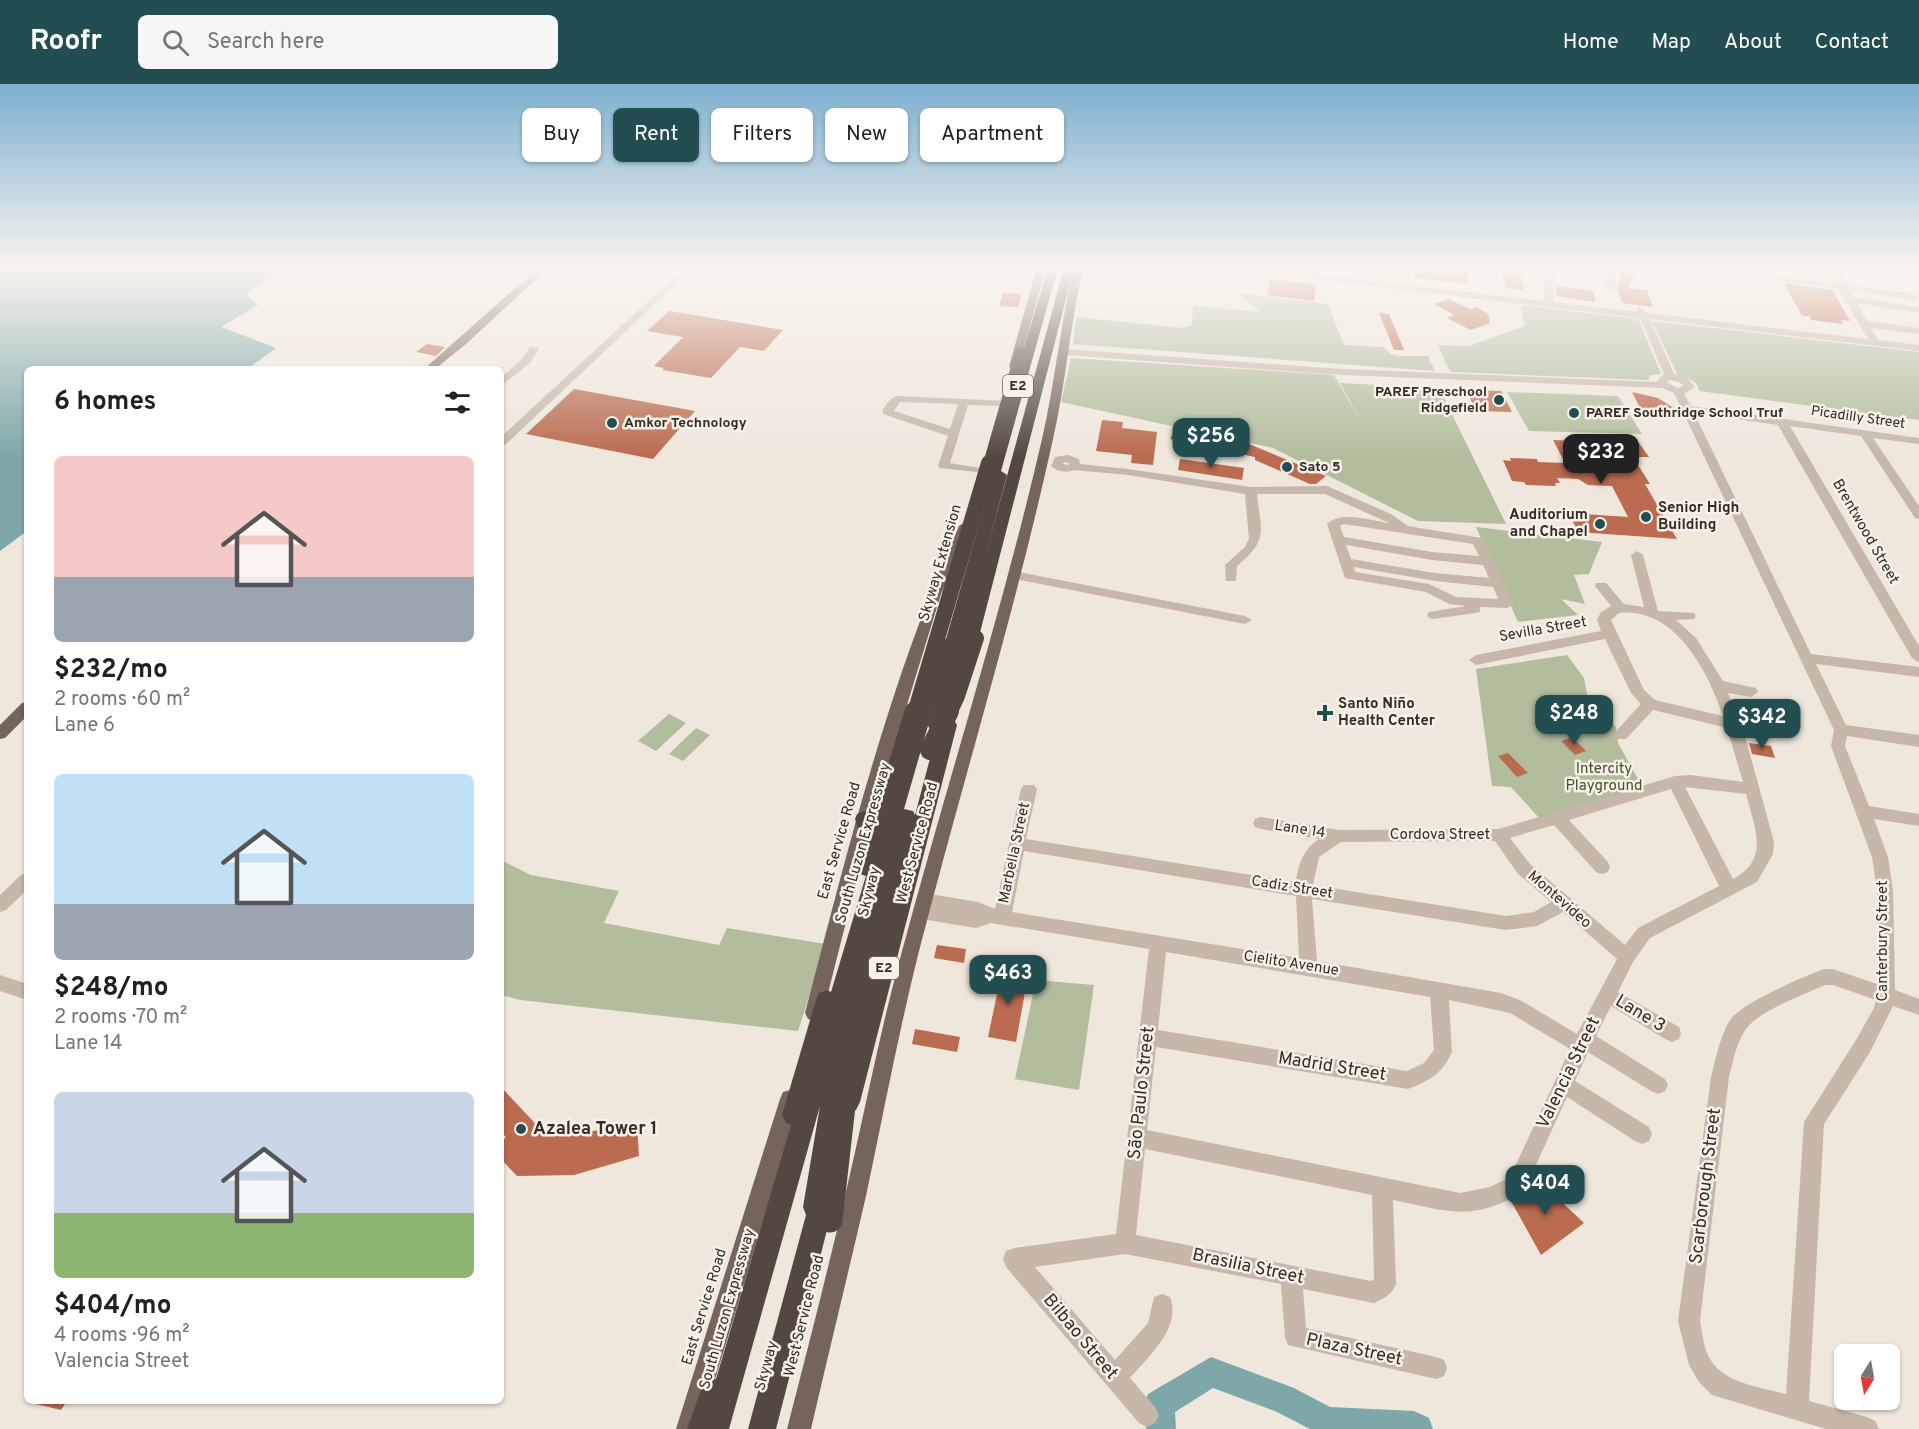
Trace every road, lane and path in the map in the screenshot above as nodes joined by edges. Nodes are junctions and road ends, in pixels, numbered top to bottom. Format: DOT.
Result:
graph roads {
  1 [pos="476,331"];
  2 [pos="621,331"];
  3 [pos="1025,331"];
  4 [pos="1026,331"];
  5 [pos="1034,331"];
  6 [pos="1041,331"];
  7 [pos="1048,331"];
  8 [pos="1050,331"];
  9 [pos="1059,331"];
  10 [pos="1066,331"];
  11 [pos="1649,331"];
  12 [pos="1798,331"];
  13 [pos="1868,331"];
  14 [pos="1873,340"];
  15 [pos="1919,343"];
  16 [pos="534,348"];
  17 [pos="1919,348"];
  18 [pos="1064,352"];
  19 [pos="433,366"];
  20 [pos="504,380"];
  21 [pos="1670,384"];
  22 [pos="964,400"];
  23 [pos="1004,403"];
  24 [pos="1687,409"];
  25 [pos="1782,423"];
  26 [pos="954,434"];
  27 [pos="1865,434"];
  28 [pos="504,440"];
  29 [pos="1919,441"];
  30 [pos="1050,462"];
  31 [pos="982,471"];
  32 [pos="1251,491"];
  33 [pos="1919,514"];
  34 [pos="1382,521"];
  35 [pos="1338,540"];
  36 [pos="1637,555"];
  37 [pos="1486,561"];
  38 [pos="1346,562"];
  39 [pos="1014,574"];
  40 [pos="1232,578"];
  41 [pos="1498,583"];
  42 [pos="1601,586"];
  43 [pos="1456,606"];
  44 [pos="1620,608"];
  45 [pos="1656,614"];
  46 [pos="1434,615"];
  47 [pos="1689,616"];
  48 [pos="1245,620"];
  49 [pos="1609,634"];
  50 [pos="1807,658"];
  51 [pos="1919,658"];
  52 [pos="1479,659"];
  53 [pos="1919,672"];
  54 [pos="1720,686"];
  55 [pos="1751,692"];
  56 [pos="1650,704"];
  57 [pos="24,710"];
  58 [pos="1733,724"];
  59 [pos="1841,730"];
  60 [pos="0,734"];
  61 [pos="1621,735"];
  62 [pos="1919,741"];
  63 [pos="930,750"];
  64 [pos="1675,783"];
  65 [pos="1029,789"];
  66 [pos="1751,789"];
  67 [pos="1865,812"];
  68 [pos="1557,818"];
  69 [pos="864,819"];
  70 [pos="1919,820"];
  71 [pos="1261,824"];
  72 [pos="1499,835"];
  73 [pos="1339,836"];
  74 [pos="1018,844"];
  75 [pos="873,867"];
  76 [pos="1602,867"];
  77 [pos="24,883"];
  78 [pos="1729,888"];
  79 [pos="1305,889"];
  80 [pos="1562,904"];
  81 [pos="0,905"];
  82 [pos="923,906"];
  83 [pos="996,917"];
  84 [pos="1158,942"];
  85 [pos="1627,957"];
  86 [pos="1309,967"];
  87 [pos="0,982"];
  88 [pos="1439,989"];
  89 [pos="24,991"];
  90 [pos="1886,994"];
  91 [pos="1608,995"];
  92 [pos="1919,1007"];
  93 [pos="1672,1033"];
  94 [pos="1148,1037"];
  95 [pos="1583,1042"];
  96 [pos="1563,1084"];
  97 [pos="1658,1085"];
  98 [pos="1642,1134"];
  99 [pos="1137,1138"];
  100 [pos="1382,1188"];
  101 [pos="1125,1244"];
  102 [pos="1014,1259"];
  103 [pos="753,1275"];
  104 [pos="1291,1277"];
  105 [pos="796,1283"];
  106 [pos="1162,1305"];
  107 [pos="742,1311"];
  108 [pos="785,1320"];
  109 [pos="1436,1368"];
  110 [pos="1115,1378"];
  111 [pos="1797,1409"];
  112 [pos="1147,1415"];
  113 [pos="688,1429"];
  114 [pos="701,1429"];
  115 [pos="715,1429"];
  116 [pos="750,1429"];
  117 [pos="762,1429"];
  118 [pos="775,1429"];
  119 [pos="798,1429"];
  120 [pos="1867,1429"];
  1 -- 19 [label="main road"];
  2 -- 28 [label="street"];
  3 -- 23 [label="main road, East Service Road"];
  4 -- 75 [label="highway, Skyway Extension / E2, bridge"];
  5 -- 75 [label="highway, South Luzon Expressway / E2"];
  6 -- 105 [label="highway, Skyway / E2"];
  7 -- 63 [label="highway, Skyway / E2, bridge"];
  8 -- 117 [label="highway, E2"];
  9 -- 63 [label="highway, E2, bridge"];
  10 -- 18 [label="main road, West Service Road"];
  11 -- 21 [label="street, Canterbury Street"];
  12 -- 14 [label="street"];
  13 -- 14 [label="street"];
  14 -- 15 [label="street"];
  14 -- 17 [label="street"];
  16 -- 20 [label="street"];
  18 -- 21 [label="street"];
  18 -- 30 [label="main road, West Service Road"];
  21 -- 24 [label="street, Canterbury Street"];
  22 -- 23 [label="street"];
  22 -- 26 [label="street"];
  22 -- 26 [label="street"];
  23 -- 31 [label="main road, East Service Road"];
  24 -- 25 [label="street, Picadilly Street"];
  24 -- 50 [label="street, Canterbury Street"];
  25 -- 27 [label="street, Picadilly Street"];
  25 -- 51 [label="street, Brentwood Street"];
  26 -- 31 [label="street"];
  27 -- 29 [label="street, Picadilly Street"];
  27 -- 33 [label="street"];
  30 -- 32 [label="street"];
  30 -- 39 [label="main road, West Service Road"];
  31 -- 69 [label="main road, East Service Road"];
  32 -- 34 [label="street"];
  32 -- 40 [label="street"];
  34 -- 35 [label="street"];
  34 -- 37 [label="street"];
  35 -- 37 [label="street"];
  35 -- 38 [label="street"];
  36 -- 45 [label="street"];
  37 -- 41 [label="street"];
  38 -- 41 [label="street"];
  38 -- 43 [label="street"];
  39 -- 48 [label="street"];
  39 -- 82 [label="main road, West Service Road"];
  41 -- 43 [label="street"];
  42 -- 44 [label="street"];
  43 -- 46 [label="street"];
  44 -- 45 [label="street"];
  44 -- 49 [label="street"];
  45 -- 47 [label="street"];
  45 -- 54 [label="street, Valencia Street"];
  49 -- 52 [label="street, Sevilla Street"];
  49 -- 56 [label="street"];
  50 -- 53 [label="street"];
  50 -- 59 [label="street, Canterbury Street"];
  54 -- 55 [label="street"];
  54 -- 58 [label="street, Valencia Street"];
  56 -- 58 [label="street"];
  56 -- 61 [label="street"];
  57 -- 60 [label="main road"];
  58 -- 66 [label="street, Valencia Street"];
  59 -- 62 [label="street"];
  59 -- 67 [label="street, Canterbury Street"];
  63 -- 118 [label="highway, Skyway / E2, bridge"];
  64 -- 66 [label="street, Cordova Street"];
  64 -- 68 [label="street, Cordova Street"];
  64 -- 78 [label="street"];
  65 -- 74 [label="street, Marbella Street"];
  66 -- 78 [label="street, Valencia Street"];
  67 -- 70 [label="street"];
  67 -- 90 [label="street, Canterbury Street"];
  68 -- 72 [label="street, Cordova Street"];
  68 -- 76 [label="street"];
  69 -- 75 [label="highway"];
  69 -- 113 [label="main road, East Service Road"];
  71 -- 73 [label="street, Lane 14"];
  72 -- 73 [label="street, Cordova Street"];
  72 -- 80 [label="street, Montevideo"];
  73 -- 79 [label="street"];
  74 -- 79 [label="street, Cadiz Street"];
  74 -- 83 [label="street, Marbella Street"];
  75 -- 103 [label="highway, Skyway / E2"];
  75 -- 115 [label="highway, South Luzon Expressway / E2"];
  77 -- 81 [label="street"];
  78 -- 85 [label="street, Valencia Street"];
  79 -- 80 [label="street, Cadiz Street"];
  79 -- 86 [label="street"];
  80 -- 85 [label="street, Montevideo"];
  82 -- 83 [label="street, Cielito Avenue"];
  82 -- 119 [label="main road, West Service Road"];
  83 -- 84 [label="street, Cielito Avenue"];
  84 -- 86 [label="street, Cielito Avenue"];
  84 -- 94 [label="street, São Paulo Street"];
  85 -- 91 [label="street, Valencia Street"];
  86 -- 88 [label="street, Cielito Avenue"];
  87 -- 89 [label="street"];
  88 -- 94 [label="street, Madrid Street"];
  88 -- 95 [label="street, Cielito Avenue"];
  90 -- 92 [label="street, Scarborough Street"];
  90 -- 111 [label="street, Canterbury Street"];
  90 -- 111 [label="street, Scarborough Street"];
  91 -- 93 [label="street, Lane 3"];
  91 -- 95 [label="street, Valencia Street"];
  94 -- 99 [label="street, São Paulo Street"];
  95 -- 96 [label="street, Valencia Street"];
  95 -- 97 [label="street, Cielito Avenue"];
  96 -- 98 [label="street"];
  96 -- 100 [label="street, Valencia Street"];
  99 -- 100 [label="street, Valencia Street"];
  99 -- 101 [label="street, São Paulo Street"];
  100 -- 104 [label="street, Brasilia Street"];
  101 -- 102 [label="street, Brasilia Street"];
  101 -- 104 [label="street, Brasilia Street"];
  102 -- 110 [label="street, Bilbao Street"];
  104 -- 109 [label="street, Plaza Street"];
  106 -- 110 [label="street"];
  107 -- 114 [label="highway"];
  108 -- 116 [label="highway, Skyway"];
  110 -- 112 [label="street, Bilbao Street"];
  111 -- 120 [label="street, Scarborough Street"];
}
